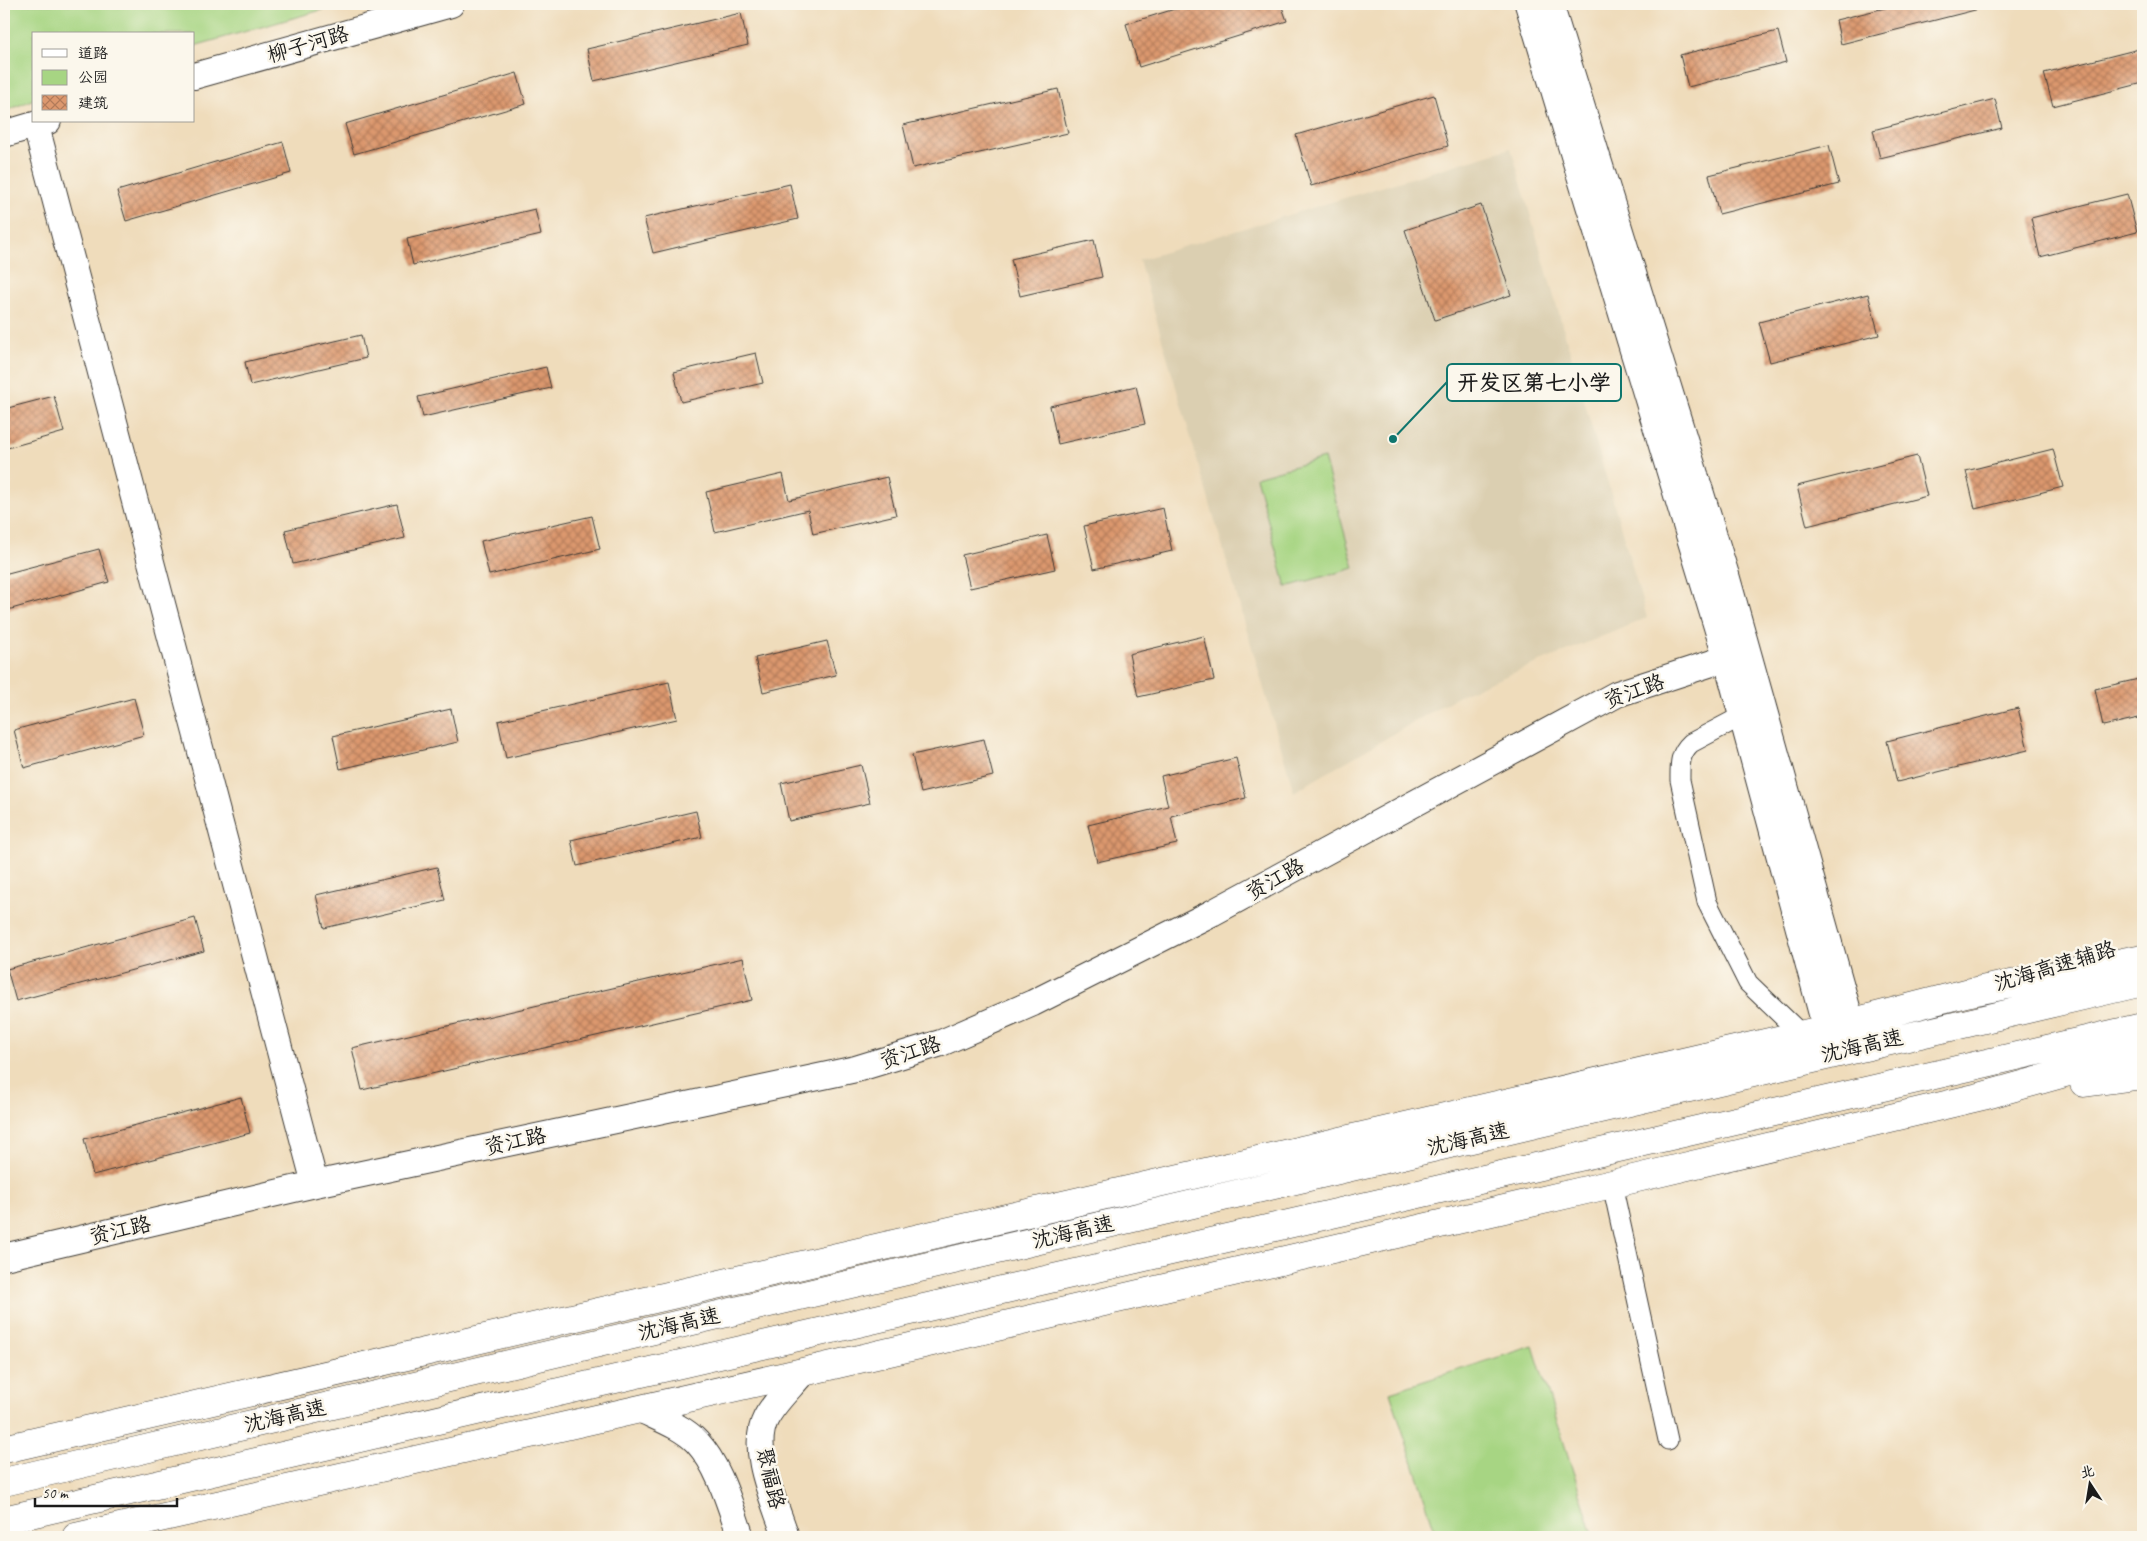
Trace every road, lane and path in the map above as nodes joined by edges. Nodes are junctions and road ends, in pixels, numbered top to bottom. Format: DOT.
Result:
graph roads {
  1 [pos="451,4"];
  2 [pos="1528,4"];
  3 [pos="1550,4"];
  4 [pos="195,76"];
  5 [pos="42,123"];
  6 [pos="4,134"];
  7 [pos="1737,656"];
  8 [pos="1742,716"];
  9 [pos="2143,940"];
  10 [pos="2143,958"];
  11 [pos="2143,982"];
  12 [pos="1966,993"];
  13 [pos="2143,1027"];
  14 [pos="1826,1028"];
  15 [pos="2143,1052"];
  16 [pos="2143,1075"];
  17 [pos="1983,1096"];
  18 [pos="316,1184"];
  19 [pos="1612,1184"];
  20 [pos="4,1257"];
  21 [pos="803,1372"];
  22 [pos="640,1409"];
  23 [pos="1668,1440"];
  24 [pos="4,1449"];
  25 [pos="4,1482"];
  26 [pos="4,1520"];
  27 [pos="76,1537"];
  28 [pos="740,1537"];
  29 [pos="786,1537"];
  1 -- 4 [label="street, 柳子河路"];
  2 -- 7 [label="street"];
  3 -- 7 [label="street"];
  5 -- 6 [label="street"];
  5 -- 18 [label="street"];
  7 -- 8 [label="street"];
  7 -- 14 [label="street"];
  7 -- 18 [label="street, 资江路"];
  8 -- 14 [label="street"];
  8 -- 14 [label="street"];
  9 -- 12 [label="highway, 沈海高速辅路"];
  10 -- 12 [label="highway"];
  11 -- 25 [label="highway, 沈海高速"];
  12 -- 14 [label="highway"];
  13 -- 26 [label="highway, 沈海高速"];
  14 -- 24 [label="highway"];
  15 -- 17 [label="highway"];
  16 -- 17 [label="highway"];
  17 -- 19 [label="highway"];
  18 -- 20 [label="street, 资江路"];
  19 -- 21 [label="highway"];
  19 -- 23 [label="street"];
  21 -- 22 [label="highway"];
  21 -- 29 [label="street, 聚福路"];
  22 -- 27 [label="highway"];
  22 -- 28 [label="street"];
}
